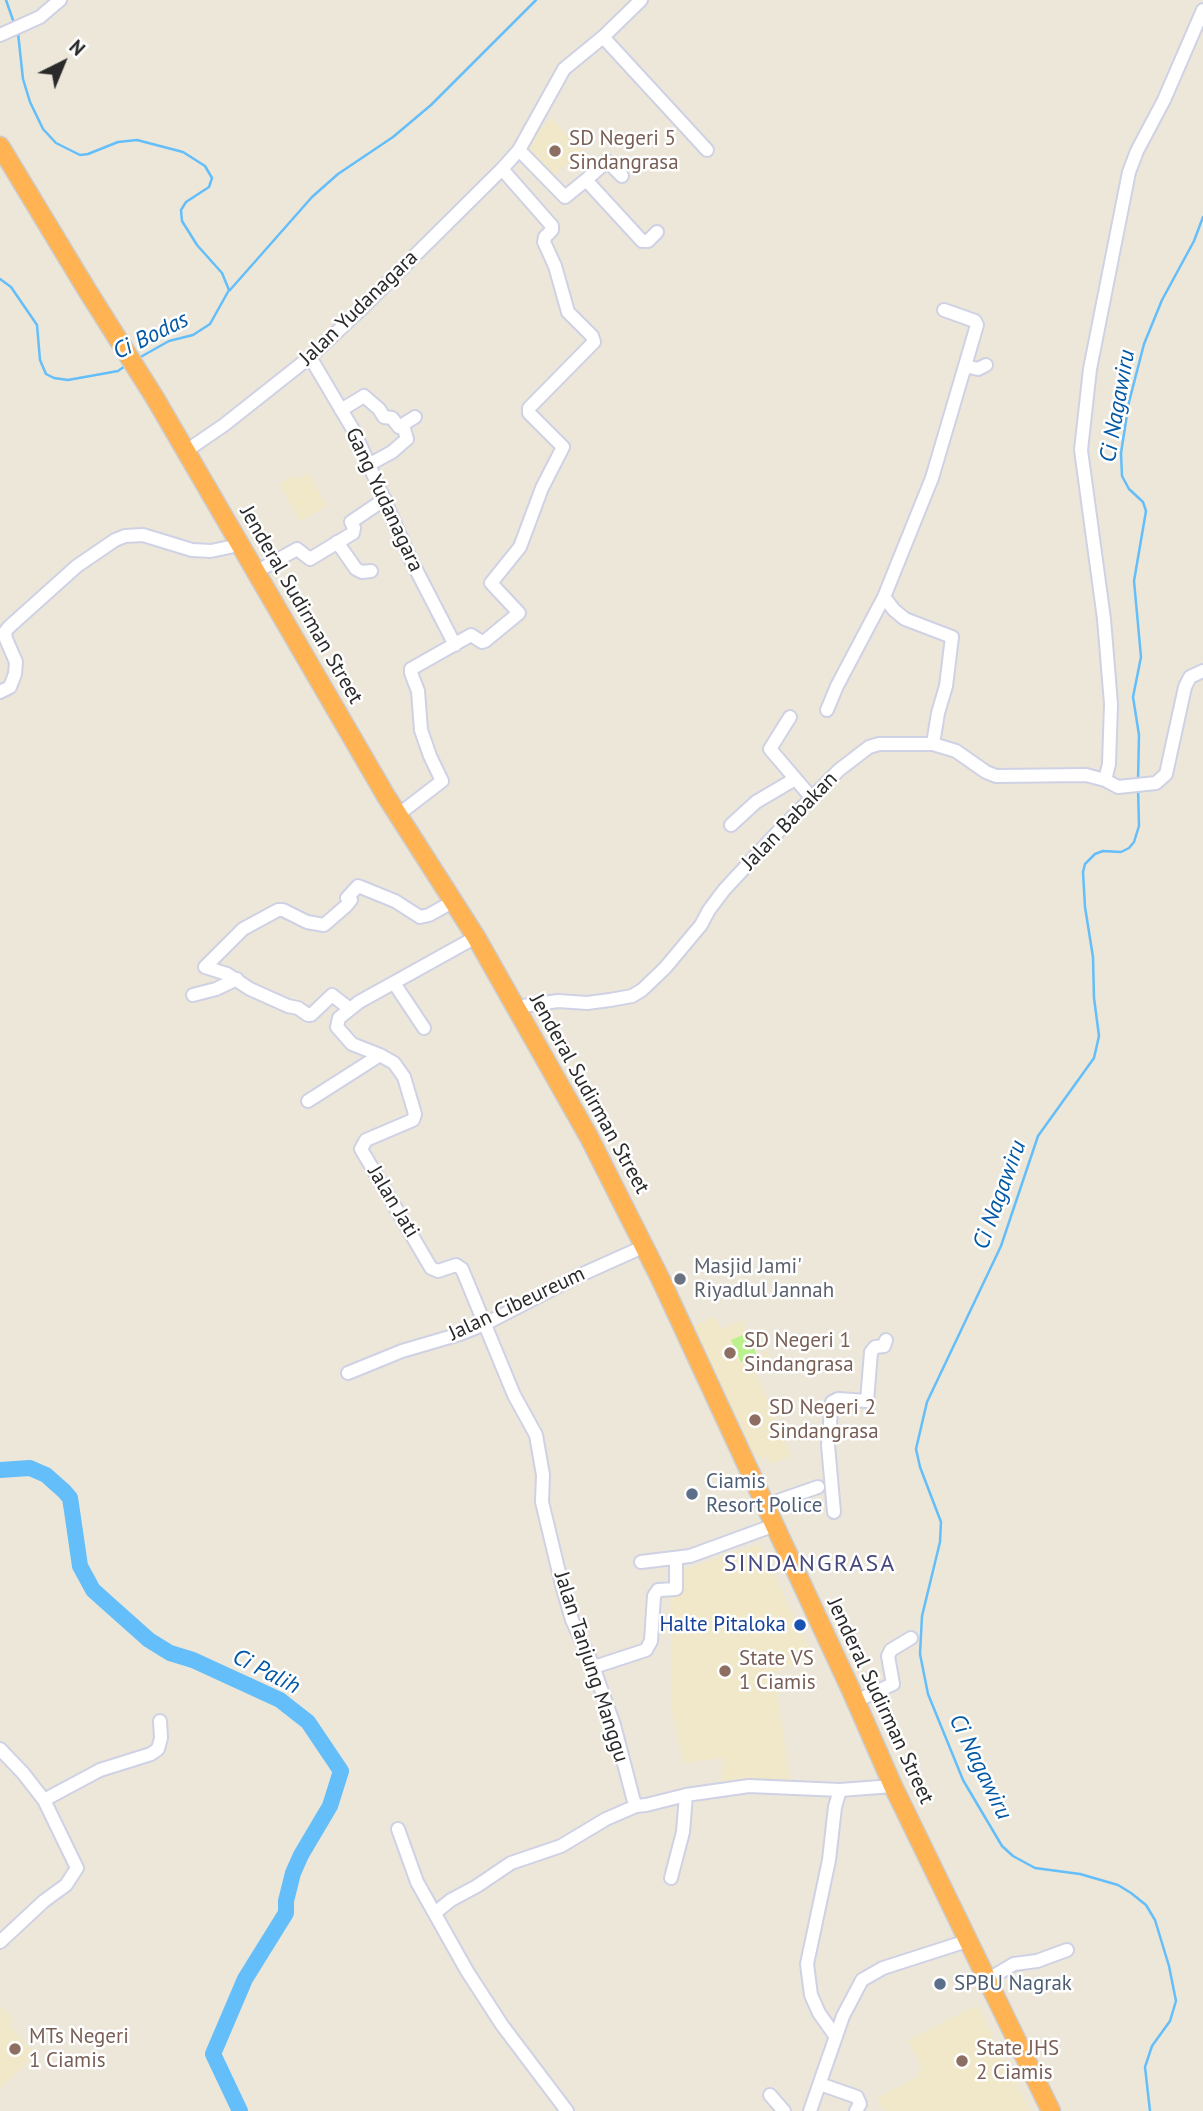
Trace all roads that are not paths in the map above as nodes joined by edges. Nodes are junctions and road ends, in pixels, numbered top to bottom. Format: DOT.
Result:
graph roads {
  1 [pos="60,0"];
  2 [pos="641,0"];
  3 [pos="1203,10"];
  4 [pos="6,33"];
  5 [pos="603,37"];
  6 [pos="0,146"];
  7 [pos="519,149"];
  8 [pos="707,150"];
  9 [pos="502,170"];
  10 [pos="622,176"];
  11 [pos="586,180"];
  12 [pos="657,232"];
  13 [pos="944,310"];
  14 [pos="310,357"];
  15 [pos="986,365"];
  16 [pos="965,366"];
  17 [pos="341,410"];
  18 [pos="415,417"];
  19 [pos="399,427"];
  20 [pos="186,451"];
  21 [pos="370,464"];
  22 [pos="384,499"];
  23 [pos="337,542"];
  24 [pos="239,545"];
  25 [pos="371,571"];
  26 [pos="256,572"];
  27 [pos="884,597"];
  28 [pos="455,645"];
  29 [pos="1203,670"];
  30 [pos="0,692"];
  31 [pos="827,710"];
  32 [pos="790,718"];
  33 [pos="933,744"];
  34 [pos="795,779"];
  35 [pos="1105,780"];
  36 [pos="811,797"];
  37 [pos="399,814"];
  38 [pos="732,825"];
  39 [pos="454,901"];
  40 [pos="476,937"];
  41 [pos="237,979"];
  42 [pos="394,983"];
  43 [pos="193,995"];
  44 [pos="516,1007"];
  45 [pos="350,1010"];
  46 [pos="424,1028"];
  47 [pos="380,1055"];
  48 [pos="308,1101"];
  49 [pos="645,1246"];
  50 [pos="485,1324"];
  51 [pos="886,1340"];
  52 [pos="348,1373"];
  53 [pos="818,1487"];
  54 [pos="766,1505"];
  55 [pos="834,1511"];
  56 [pos="775,1525"];
  57 [pos="676,1558"];
  58 [pos="640,1562"];
  59 [pos="911,1638"];
  60 [pos="594,1667"];
  61 [pos="856,1701"];
  62 [pos="160,1721"];
  63 [pos="0,1749"];
  64 [pos="893,1786"];
  65 [pos="840,1790"];
  66 [pos="686,1795"];
  67 [pos="44,1800"];
  68 [pos="636,1805"];
  69 [pos="398,1829"];
  70 [pos="671,1878"];
  71 [pos="436,1912"];
  72 [pos="967,1941"];
  73 [pos="0,1942"];
  74 [pos="1067,1950"];
  75 [pos="987,1980"];
  76 [pos="836,2037"];
  77 [pos="820,2084"];
  78 [pos="770,2095"];
  79 [pos="567,2111"];
  80 [pos="784,2111"];
  81 [pos="810,2111"];
  82 [pos="856,2111"];
  83 [pos="1051,2111"];
  1 -- 4 [label="street"];
  2 -- 5 [label="street, Jalan Yudanagara"];
  3 -- 35 [label="street"];
  5 -- 7 [label="street, Jalan Yudanagara"];
  5 -- 8 [label="street"];
  6 -- 20 [label="highway, Jenderal Sudirman Street"];
  7 -- 9 [label="street, Jalan Yudanagara"];
  7 -- 11 [label="street"];
  9 -- 14 [label="street, Jalan Yudanagara"];
  9 -- 28 [label="street"];
  10 -- 11 [label="street"];
  11 -- 12 [label="street"];
  13 -- 16 [label="street"];
  14 -- 17 [label="street, Gang Yudanagara"];
  14 -- 20 [label="street, Jalan Yudanagara"];
  15 -- 16 [label="street"];
  16 -- 27 [label="street"];
  17 -- 19 [label="street"];
  17 -- 21 [label="street, Gang Yudanagara"];
  18 -- 19 [label="street"];
  19 -- 21 [label="street"];
  20 -- 24 [label="highway, Jenderal Sudirman Street"];
  21 -- 22 [label="street, Gang Yudanagara"];
  22 -- 23 [label="street"];
  22 -- 28 [label="street, Gang Yudanagara"];
  23 -- 25 [label="street"];
  23 -- 26 [label="street"];
  24 -- 26 [label="highway, Jenderal Sudirman Street"];
  24 -- 30 [label="street"];
  26 -- 37 [label="highway, Jenderal Sudirman Street"];
  27 -- 31 [label="street"];
  27 -- 33 [label="street"];
  28 -- 37 [label="street"];
  29 -- 35 [label="street, Jalan Babakan"];
  32 -- 34 [label="street"];
  33 -- 35 [label="street, Jalan Babakan"];
  33 -- 36 [label="street, Jalan Babakan"];
  34 -- 36 [label="street"];
  34 -- 38 [label="street"];
  36 -- 44 [label="street, Jalan Babakan"];
  37 -- 39 [label="highway, Jenderal Sudirman Street"];
  39 -- 40 [label="highway, Jenderal Sudirman Street"];
  39 -- 41 [label="street"];
  40 -- 42 [label="street"];
  40 -- 44 [label="highway, Jenderal Sudirman Street"];
  41 -- 43 [label="street"];
  41 -- 45 [label="street"];
  42 -- 45 [label="street"];
  42 -- 46 [label="street"];
  44 -- 49 [label="highway, Jenderal Sudirman Street"];
  45 -- 47 [label="street, Jalan Jati"];
  47 -- 48 [label="street"];
  47 -- 50 [label="street, Jalan Jati"];
  49 -- 50 [label="street, Jalan Cibeureum"];
  49 -- 54 [label="highway, Jenderal Sudirman Street"];
  50 -- 52 [label="street, Jalan Cibeureum"];
  50 -- 60 [label="street, Jalan Tanjung Manggu"];
  51 -- 55 [label="street"];
  53 -- 54 [label="street"];
  54 -- 56 [label="highway, Jenderal Sudirman Street"];
  56 -- 57 [label="street"];
  56 -- 61 [label="highway, Jenderal Sudirman Street"];
  57 -- 58 [label="street"];
  57 -- 60 [label="street"];
  59 -- 61 [label="street"];
  60 -- 68 [label="street, Jalan Tanjung Manggu"];
  61 -- 64 [label="highway, Jenderal Sudirman Street"];
  62 -- 67 [label="street"];
  63 -- 67 [label="street"];
  64 -- 65 [label="street"];
  64 -- 72 [label="highway, Jenderal Sudirman Street"];
  65 -- 66 [label="street"];
  65 -- 76 [label="street"];
  66 -- 68 [label="street"];
  66 -- 70 [label="street"];
  67 -- 73 [label="street"];
  68 -- 71 [label="street"];
  69 -- 71 [label="street"];
  71 -- 79 [label="street"];
  72 -- 75 [label="highway, Jenderal Sudirman Street"];
  72 -- 76 [label="street"];
  74 -- 75 [label="street"];
  75 -- 83 [label="highway, Jenderal Sudirman Street"];
  76 -- 77 [label="street"];
  77 -- 81 [label="street"];
  77 -- 82 [label="street"];
  78 -- 80 [label="street"];
}
